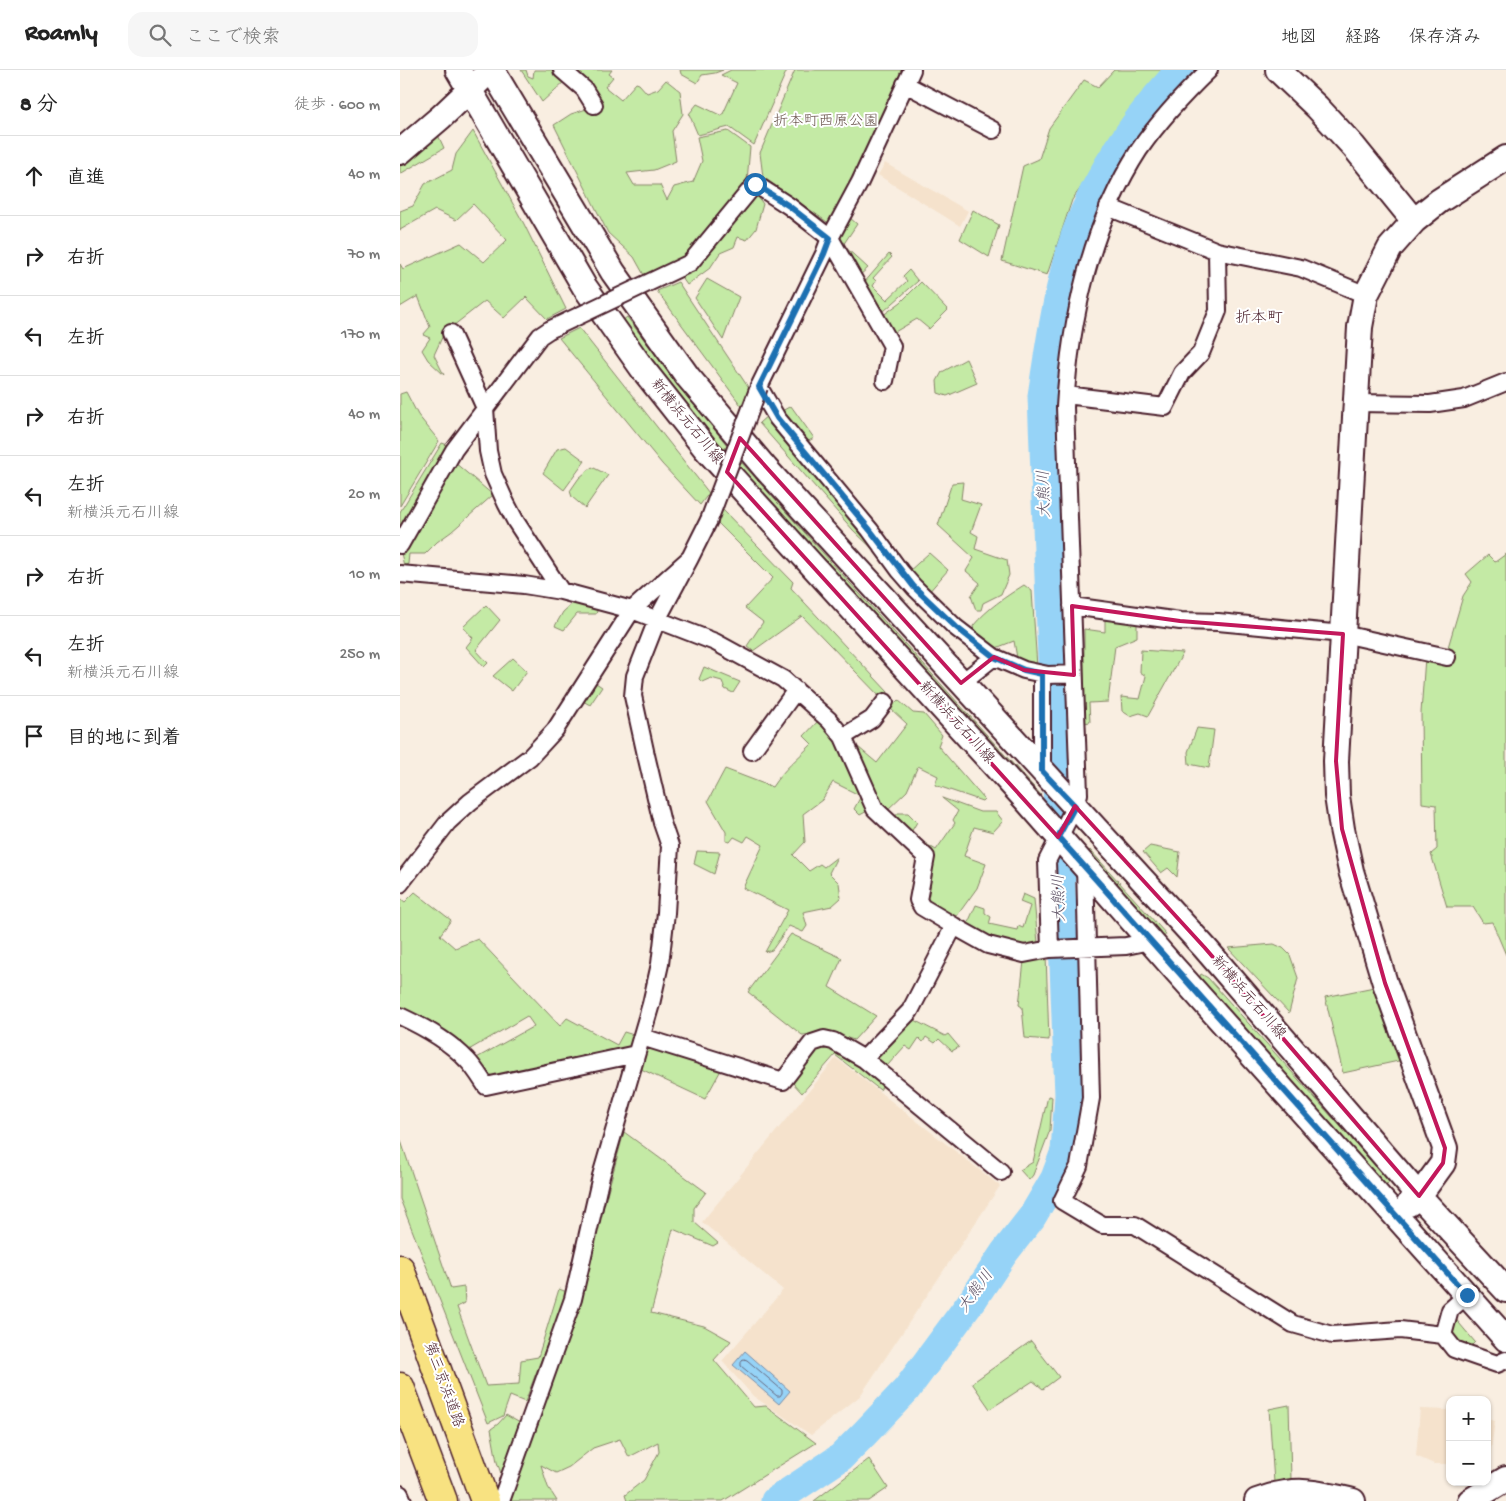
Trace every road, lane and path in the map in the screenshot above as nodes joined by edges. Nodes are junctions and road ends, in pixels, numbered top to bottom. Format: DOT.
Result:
graph roads {
  1 [pos="491,70"];
  2 [pos="562,70"];
  3 [pos="1209,70"];
  4 [pos="1278,70"];
  5 [pos="909,77"];
  6 [pos="464,80"];
  7 [pos="594,105"];
  8 [pos="993,130"];
  9 [pos="400,152"];
  10 [pos="1506,158"];
  11 [pos="1108,207"];
  12 [pos="1414,221"];
  13 [pos="830,238"];
  14 [pos="1217,252"];
  15 [pos="1366,295"];
  16 [pos="451,333"];
  17 [pos="885,381"];
  18 [pos="1506,382"];
  19 [pos="759,387"];
  20 [pos="1066,395"];
  21 [pos="1355,403"];
  22 [pos="485,408"];
  23 [pos="400,545"];
  24 [pos="690,558"];
  25 [pos="402,571"];
  26 [pos="561,591"];
  27 [pos="1072,606"];
  28 [pos="632,610"];
  29 [pos="658,620"];
  30 [pos="1343,634"];
  31 [pos="994,657"];
  32 [pos="1447,657"];
  33 [pos="1071,674"];
  34 [pos="1045,675"];
  35 [pos="961,683"];
  36 [pos="796,690"];
  37 [pos="885,702"];
  38 [pos="843,737"];
  39 [pos="752,752"];
  40 [pos="1042,771"];
  41 [pos="1075,806"];
  42 [pos="1058,837"];
  43 [pos="1085,867"];
  44 [pos="400,884"];
  45 [pos="954,926"];
  46 [pos="1150,942"];
  47 [pos="1087,947"];
  48 [pos="1050,949"];
  49 [pos="400,1016"];
  50 [pos="642,1037"];
  51 [pos="636,1054"];
  52 [pos="864,1058"];
  53 [pos="1001,1172"];
  54 [pos="1419,1196"];
  55 [pos="1395,1215"];
  56 [pos="400,1269"];
  57 [pos="1503,1281"];
  58 [pos="1467,1295"];
  59 [pos="1443,1336"];
  60 [pos="1506,1338"];
  61 [pos="1506,1360"];
  62 [pos="400,1387"];
  63 [pos="1506,1479"];
  64 [pos="400,1494"];
  65 [pos="489,1496"];
  66 [pos="402,1501"];
  67 [pos="443,1501"];
  68 [pos="1257,1501"];
  69 [pos="1353,1501"];
  70 [pos="1470,1501"];
  1 -- 6 [label="street"];
  1 -- 35 [label="street, 新横浜元石川線"];
  2 -- 7 [label="street"];
  3 -- 11 [label="street"];
  4 -- 12 [label="street"];
  5 -- 8 [label="street"];
  5 -- 13 [label="street"];
  6 -- 9 [label="street"];
  6 -- 42 [label="street, 新横浜元石川線"];
  10 -- 12 [label="street"];
  11 -- 14 [label="street"];
  11 -- 20 [label="street"];
  12 -- 15 [label="street"];
  13 -- 17 [label="street"];
  13 -- 19 [label="street"];
  13 -- 22 [label="street, bridge"];
  14 -- 15 [label="street"];
  14 -- 20 [label="street"];
  15 -- 21 [label="street"];
  16 -- 22 [label="street"];
  18 -- 21 [label="street"];
  19 -- 24 [label="street, bridge"];
  19 -- 31 [label="street"];
  20 -- 27 [label="street"];
  21 -- 30 [label="street"];
  22 -- 23 [label="street"];
  22 -- 26 [label="street"];
  24 -- 28 [label="street"];
  24 -- 29 [label="street"];
  25 -- 26 [label="street"];
  26 -- 28 [label="street"];
  27 -- 30 [label="street"];
  27 -- 33 [label="street"];
  28 -- 29 [label="street"];
  28 -- 44 [label="street"];
  29 -- 36 [label="street"];
  29 -- 50 [label="street"];
  30 -- 32 [label="street"];
  30 -- 54 [label="street"];
  31 -- 34 [label="street"];
  31 -- 35 [label="street"];
  33 -- 34 [label="street"];
  33 -- 41 [label="street"];
  34 -- 40 [label="street"];
  35 -- 40 [label="street, 新横浜元石川線"];
  36 -- 38 [label="street"];
  36 -- 39 [label="street"];
  37 -- 38 [label="street"];
  38 -- 45 [label="street"];
  40 -- 41 [label="street, 新横浜元石川線"];
  41 -- 42 [label="street"];
  41 -- 54 [label="street, 新横浜元石川線"];
  42 -- 43 [label="street, 新横浜元石川線"];
  42 -- 48 [label="street"];
  43 -- 46 [label="street, 新横浜元石川線"];
  43 -- 47 [label="street"];
  45 -- 48 [label="street"];
  45 -- 52 [label="street"];
  46 -- 47 [label="street"];
  46 -- 55 [label="street, 新横浜元石川線"];
  47 -- 48 [label="street"];
  47 -- 59 [label="street"];
  49 -- 51 [label="street"];
  50 -- 51 [label="street"];
  50 -- 52 [label="street"];
  51 -- 65 [label="street"];
  52 -- 53 [label="street"];
  54 -- 55 [label="street"];
  54 -- 57 [label="street, 新横浜元石川線"];
  55 -- 58 [label="street, 新横浜元石川線"];
  56 -- 65 [label="highway, 第三京浜道路"];
  58 -- 59 [label="street"];
  58 -- 60 [label="street, 新横浜元石川線"];
  59 -- 61 [label="street"];
  62 -- 67 [label="highway"];
  63 -- 70 [label="street"];
  64 -- 66 [label="street"];
  68 -- 69 [label="street"];
}
